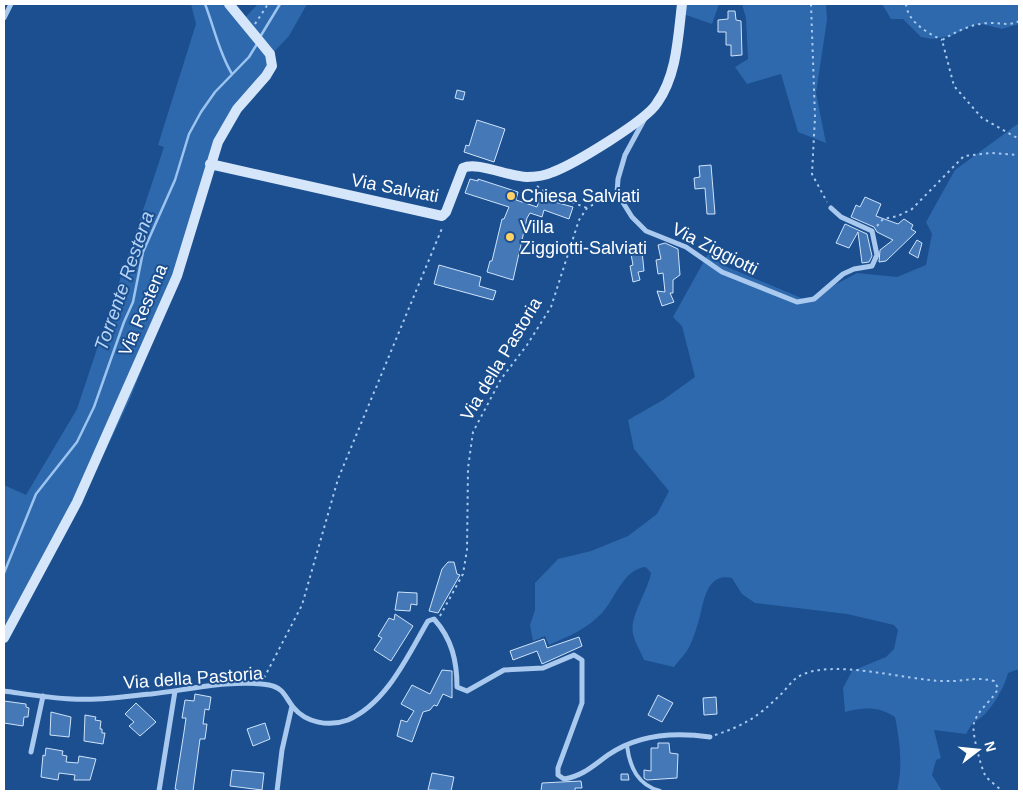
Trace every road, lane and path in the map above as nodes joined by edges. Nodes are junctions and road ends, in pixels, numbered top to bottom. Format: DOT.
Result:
graph roads {
  1 [pos="11,4"];
  2 [pos="229,4"];
  3 [pos="268,4"];
  4 [pos="682,4"];
  5 [pos="811,4"];
  6 [pos="906,4"];
  7 [pos="4,18"];
  8 [pos="1019,21"];
  9 [pos="252,30"];
  10 [pos="942,40"];
  11 [pos="648,114"];
  12 [pos="1019,139"];
  13 [pos="1019,154"];
  14 [pos="210,164"];
  15 [pos="523,177"];
  16 [pos="617,193"];
  17 [pos="587,208"];
  18 [pos="832,208"];
  19 [pos="438,216"];
  20 [pos="872,231"];
  21 [pos="437,623"];
  22 [pos="4,638"];
  23 [pos="261,685"];
  24 [pos="4,691"];
  25 [pos="175,691"];
  26 [pos="43,696"];
  27 [pos="292,706"];
  28 [pos="710,737"];
  29 [pos="627,746"];
  30 [pos="31,752"];
  31 [pos="159,791"];
  32 [pos="277,791"];
  33 [pos="660,791"];
  34 [pos="1002,791"];
  1 -- 7 [label="street"];
  2 -- 9 [label="street, Via Restena"];
  3 -- 9 [label="path"];
  4 -- 11 [label="street, Via Salviati"];
  5 -- 18 [label="path"];
  6 -- 10 [label="path"];
  8 -- 10 [label="path"];
  9 -- 14 [label="street, Via Restena"];
  10 -- 12 [label="path"];
  11 -- 15 [label="street, Via Salviati"];
  11 -- 16 [label="street"];
  13 -- 20 [label="path"];
  14 -- 19 [label="street, Via Salviati"];
  14 -- 22 [label="street, Via Restena"];
  15 -- 17 [label="path"];
  15 -- 19 [label="street, Via Salviati"];
  16 -- 17 [label="path"];
  16 -- 20 [label="street, Via Ziggiotti"];
  17 -- 21 [label="path, Via della Pastoria"];
  18 -- 20 [label="street"];
  19 -- 23 [label="path"];
  21 -- 27 [label="street, Via della Pastoria"];
  21 -- 29 [label="street"];
  23 -- 25 [label="street, Via della Pastoria"];
  23 -- 27 [label="street, Via della Pastoria"];
  24 -- 26 [label="street, Via della Pastoria"];
  25 -- 26 [label="street, Via della Pastoria"];
  25 -- 31 [label="street"];
  26 -- 30 [label="street"];
  27 -- 32 [label="street"];
  28 -- 29 [label="street"];
  28 -- 34 [label="path"];
  29 -- 33 [label="lane"];
}
